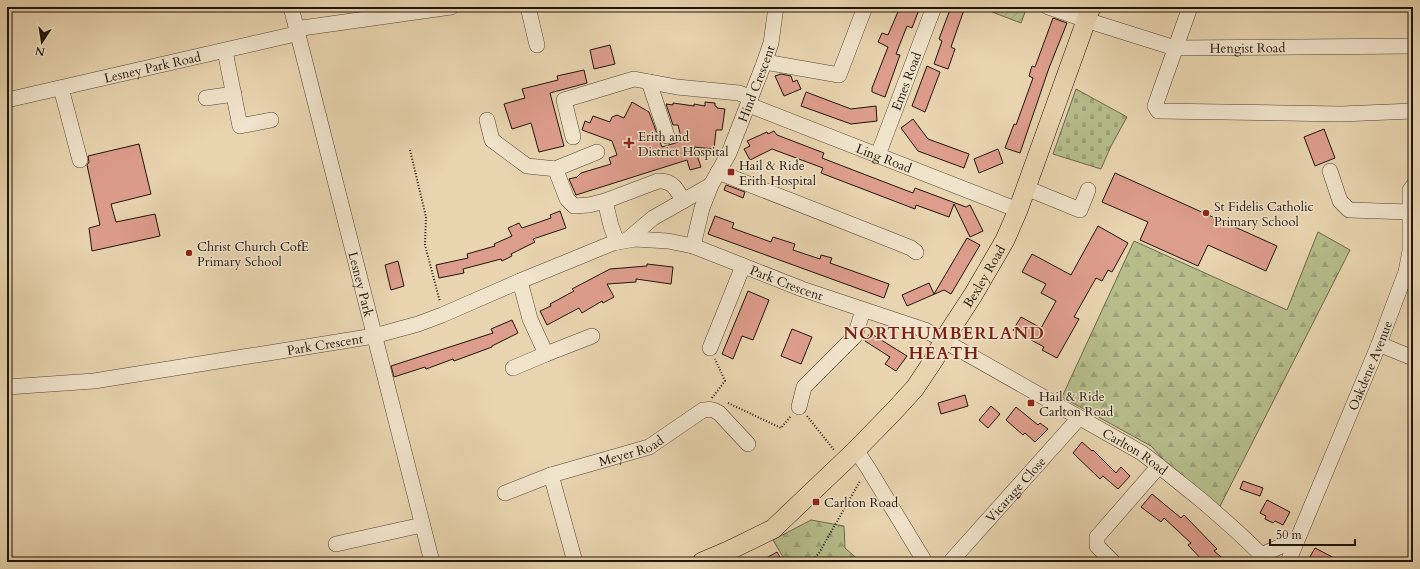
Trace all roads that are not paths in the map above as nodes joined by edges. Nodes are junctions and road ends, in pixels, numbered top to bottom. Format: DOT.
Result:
graph roads {
  1 [pos="291,7"];
  2 [pos="451,7"];
  3 [pos="528,7"];
  4 [pos="776,7"];
  5 [pos="865,7"];
  6 [pos="934,7"];
  7 [pos="1048,7"];
  8 [pos="1190,7"];
  9 [pos="1088,14"];
  10 [pos="296,32"];
  11 [pos="537,45"];
  12 [pos="1413,46"];
  13 [pos="1175,48"];
  14 [pos="225,51"];
  15 [pos="764,62"];
  16 [pos="649,82"];
  17 [pos="61,88"];
  18 [pos="234,94"];
  19 [pos="206,98"];
  20 [pos="7,100"];
  21 [pos="750,102"];
  22 [pos="1413,111"];
  23 [pos="271,120"];
  24 [pos="486,120"];
  25 [pos="667,136"];
  26 [pos="573,137"];
  27 [pos="597,152"];
  28 [pos="878,155"];
  29 [pos="80,160"];
  30 [pos="557,169"];
  31 [pos="1330,171"];
  32 [pos="715,178"];
  33 [pos="1413,186"];
  34 [pos="1026,188"];
  35 [pos="1088,190"];
  36 [pos="605,201"];
  37 [pos="683,201"];
  38 [pos="1018,210"];
  39 [pos="1410,212"];
  40 [pos="622,241"];
  41 [pos="693,246"];
  42 [pos="916,252"];
  43 [pos="743,266"];
  44 [pos="520,281"];
  45 [pos="863,310"];
  46 [pos="374,336"];
  47 [pos="592,336"];
  48 [pos="943,341"];
  49 [pos="1379,344"];
  50 [pos="710,348"];
  51 [pos="546,354"];
  52 [pos="1413,358"];
  53 [pos="513,368"];
  54 [pos="7,387"];
  55 [pos="799,407"];
  56 [pos="1079,418"];
  57 [pos="748,444"];
  58 [pos="850,456"];
  59 [pos="1159,466"];
  60 [pos="552,475"];
  61 [pos="505,494"];
  62 [pos="422,525"];
  63 [pos="1297,539"];
  64 [pos="336,544"];
  65 [pos="1264,558"];
  66 [pos="952,560"];
  67 [pos="432,562"];
  68 [pos="576,562"];
  69 [pos="702,562"];
  70 [pos="925,562"];
  71 [pos="1113,562"];
  72 [pos="1288,562"];
  1 -- 10 [label="street, Lesney Park"];
  2 -- 10 [label="street, Lesney Park Road"];
  3 -- 11 [label="street"];
  4 -- 15 [label="street, Hind Crescent"];
  5 -- 15 [label="street"];
  6 -- 28 [label="street, Emes Road"];
  7 -- 9 [label="street, Hengist Road"];
  8 -- 13 [label="street"];
  9 -- 13 [label="street, Hengist Road"];
  9 -- 34 [label="main road, Bexley Road"];
  10 -- 14 [label="street, Lesney Park Road"];
  10 -- 46 [label="street, Lesney Park"];
  12 -- 13 [label="street, Hengist Road"];
  13 -- 22 [label="street"];
  14 -- 17 [label="street, Lesney Park Road"];
  14 -- 18 [label="street"];
  15 -- 21 [label="street, Hind Crescent"];
  16 -- 21 [label="street, Ling Road"];
  16 -- 25 [label="street"];
  16 -- 26 [label="street, Ling Road"];
  17 -- 20 [label="street, Lesney Park Road"];
  17 -- 29 [label="street"];
  18 -- 19 [label="street"];
  18 -- 23 [label="street"];
  21 -- 28 [label="street, Ling Road"];
  21 -- 32 [label="street, Hind Crescent"];
  24 -- 30 [label="street"];
  27 -- 30 [label="street"];
  28 -- 38 [label="street, Ling Road"];
  30 -- 36 [label="street"];
  31 -- 39 [label="street"];
  32 -- 37 [label="street, Park Crescent"];
  32 -- 41 [label="street, Hind Crescent"];
  32 -- 42 [label="street"];
  33 -- 39 [label="street, Oakdene Avenue"];
  34 -- 35 [label="street"];
  34 -- 38 [label="main road, Bexley Road"];
  36 -- 37 [label="street"];
  36 -- 40 [label="street"];
  37 -- 40 [label="street, Park Crescent"];
  38 -- 48 [label="main road, Bexley Road"];
  39 -- 49 [label="street, Oakdene Avenue"];
  40 -- 41 [label="street, Park Crescent"];
  40 -- 44 [label="street, Park Crescent"];
  41 -- 43 [label="street, Park Crescent"];
  43 -- 45 [label="street, Park Crescent"];
  43 -- 50 [label="street"];
  44 -- 46 [label="street, Park Crescent"];
  44 -- 51 [label="street"];
  45 -- 48 [label="street, Park Crescent"];
  45 -- 55 [label="street"];
  46 -- 54 [label="street, Park Crescent"];
  46 -- 62 [label="street, Lesney Park"];
  47 -- 51 [label="street"];
  48 -- 56 [label="street, Carlton Road"];
  48 -- 58 [label="main road, Bexley Road"];
  49 -- 52 [label="street"];
  49 -- 63 [label="street, Oakdene Avenue"];
  51 -- 53 [label="street"];
  56 -- 59 [label="street, Carlton Road"];
  56 -- 66 [label="street, Vicarage Close"];
  57 -- 60 [label="street, Meyer Road"];
  58 -- 69 [label="main road, Bexley Road"];
  58 -- 70 [label="street"];
  59 -- 65 [label="street, Carlton Road"];
  59 -- 71 [label="street"];
  60 -- 61 [label="street, Meyer Road"];
  60 -- 68 [label="street"];
  62 -- 64 [label="street"];
  62 -- 67 [label="street, Lesney Park"];
  63 -- 65 [label="street"];
  63 -- 72 [label="street, Oakdene Avenue"];
}
